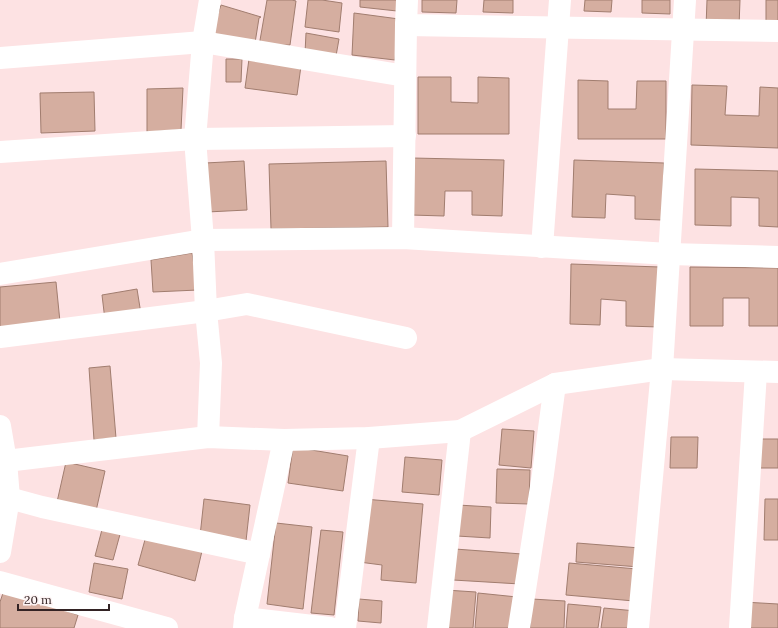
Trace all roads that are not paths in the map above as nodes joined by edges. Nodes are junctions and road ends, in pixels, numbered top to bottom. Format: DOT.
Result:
graph roads {
  1 [pos="210,0"];
  2 [pos="407,0"];
  3 [pos="560,0"];
  4 [pos="685,0"];
  5 [pos="406,25"];
  6 [pos="558,27"];
  7 [pos="683,30"];
  8 [pos="778,31"];
  9 [pos="203,42"];
  10 [pos="0,58"];
  11 [pos="405,76"];
  12 [pos="405,136"];
  13 [pos="195,139"];
  14 [pos="0,152"];
  15 [pos="404,238"];
  16 [pos="203,240"];
  17 [pos="542,247"];
  18 [pos="669,254"];
  19 [pos="778,257"];
  20 [pos="0,274"];
  21 [pos="206,311"];
  22 [pos="0,337"];
  23 [pos="406,338"];
  24 [pos="662,369"];
  25 [pos="756,372"];
  26 [pos="778,372"];
  27 [pos="555,384"];
  28 [pos="0,426"];
  29 [pos="460,431"];
  30 [pos="208,437"];
  31 [pos="369,438"];
  32 [pos="284,440"];
  33 [pos="6,461"];
  34 [pos="9,498"];
  35 [pos="0,552"];
  36 [pos="259,554"];
  37 [pos="0,582"];
  38 [pos="244,623"];
  39 [pos="167,628"];
  40 [pos="330,628"];
  41 [pos="345,628"];
  42 [pos="438,628"];
  43 [pos="519,628"];
  44 [pos="638,628"];
  45 [pos="740,628"];
  1 -- 9 [label="street"];
  2 -- 5 [label="street"];
  3 -- 6 [label="street"];
  4 -- 7 [label="street"];
  5 -- 6 [label="street"];
  5 -- 11 [label="street"];
  6 -- 7 [label="street"];
  6 -- 17 [label="street"];
  7 -- 8 [label="street"];
  7 -- 18 [label="street"];
  9 -- 10 [label="street"];
  9 -- 11 [label="street"];
  9 -- 13 [label="street"];
  11 -- 12 [label="street"];
  12 -- 13 [label="street"];
  12 -- 15 [label="street"];
  13 -- 14 [label="street"];
  13 -- 16 [label="street"];
  15 -- 16 [label="street"];
  15 -- 17 [label="street"];
  16 -- 20 [label="street"];
  16 -- 21 [label="street"];
  17 -- 18 [label="street"];
  18 -- 19 [label="street"];
  18 -- 24 [label="street"];
  21 -- 22 [label="street"];
  21 -- 23 [label="street"];
  21 -- 30 [label="street"];
  24 -- 25 [label="street"];
  24 -- 27 [label="street"];
  24 -- 44 [label="street"];
  25 -- 26 [label="street"];
  25 -- 45 [label="street"];
  27 -- 29 [label="street"];
  27 -- 43 [label="street"];
  28 -- 33 [label="street"];
  29 -- 31 [label="street"];
  29 -- 42 [label="street"];
  30 -- 32 [label="street"];
  30 -- 33 [label="street"];
  31 -- 32 [label="street"];
  31 -- 41 [label="street"];
  32 -- 36 [label="street"];
  33 -- 34 [label="street"];
  34 -- 35 [label="street"];
  34 -- 36 [label="street"];
  36 -- 38 [label="street"];
  37 -- 39 [label="street"];
  38 -- 40 [label="street"];
}
